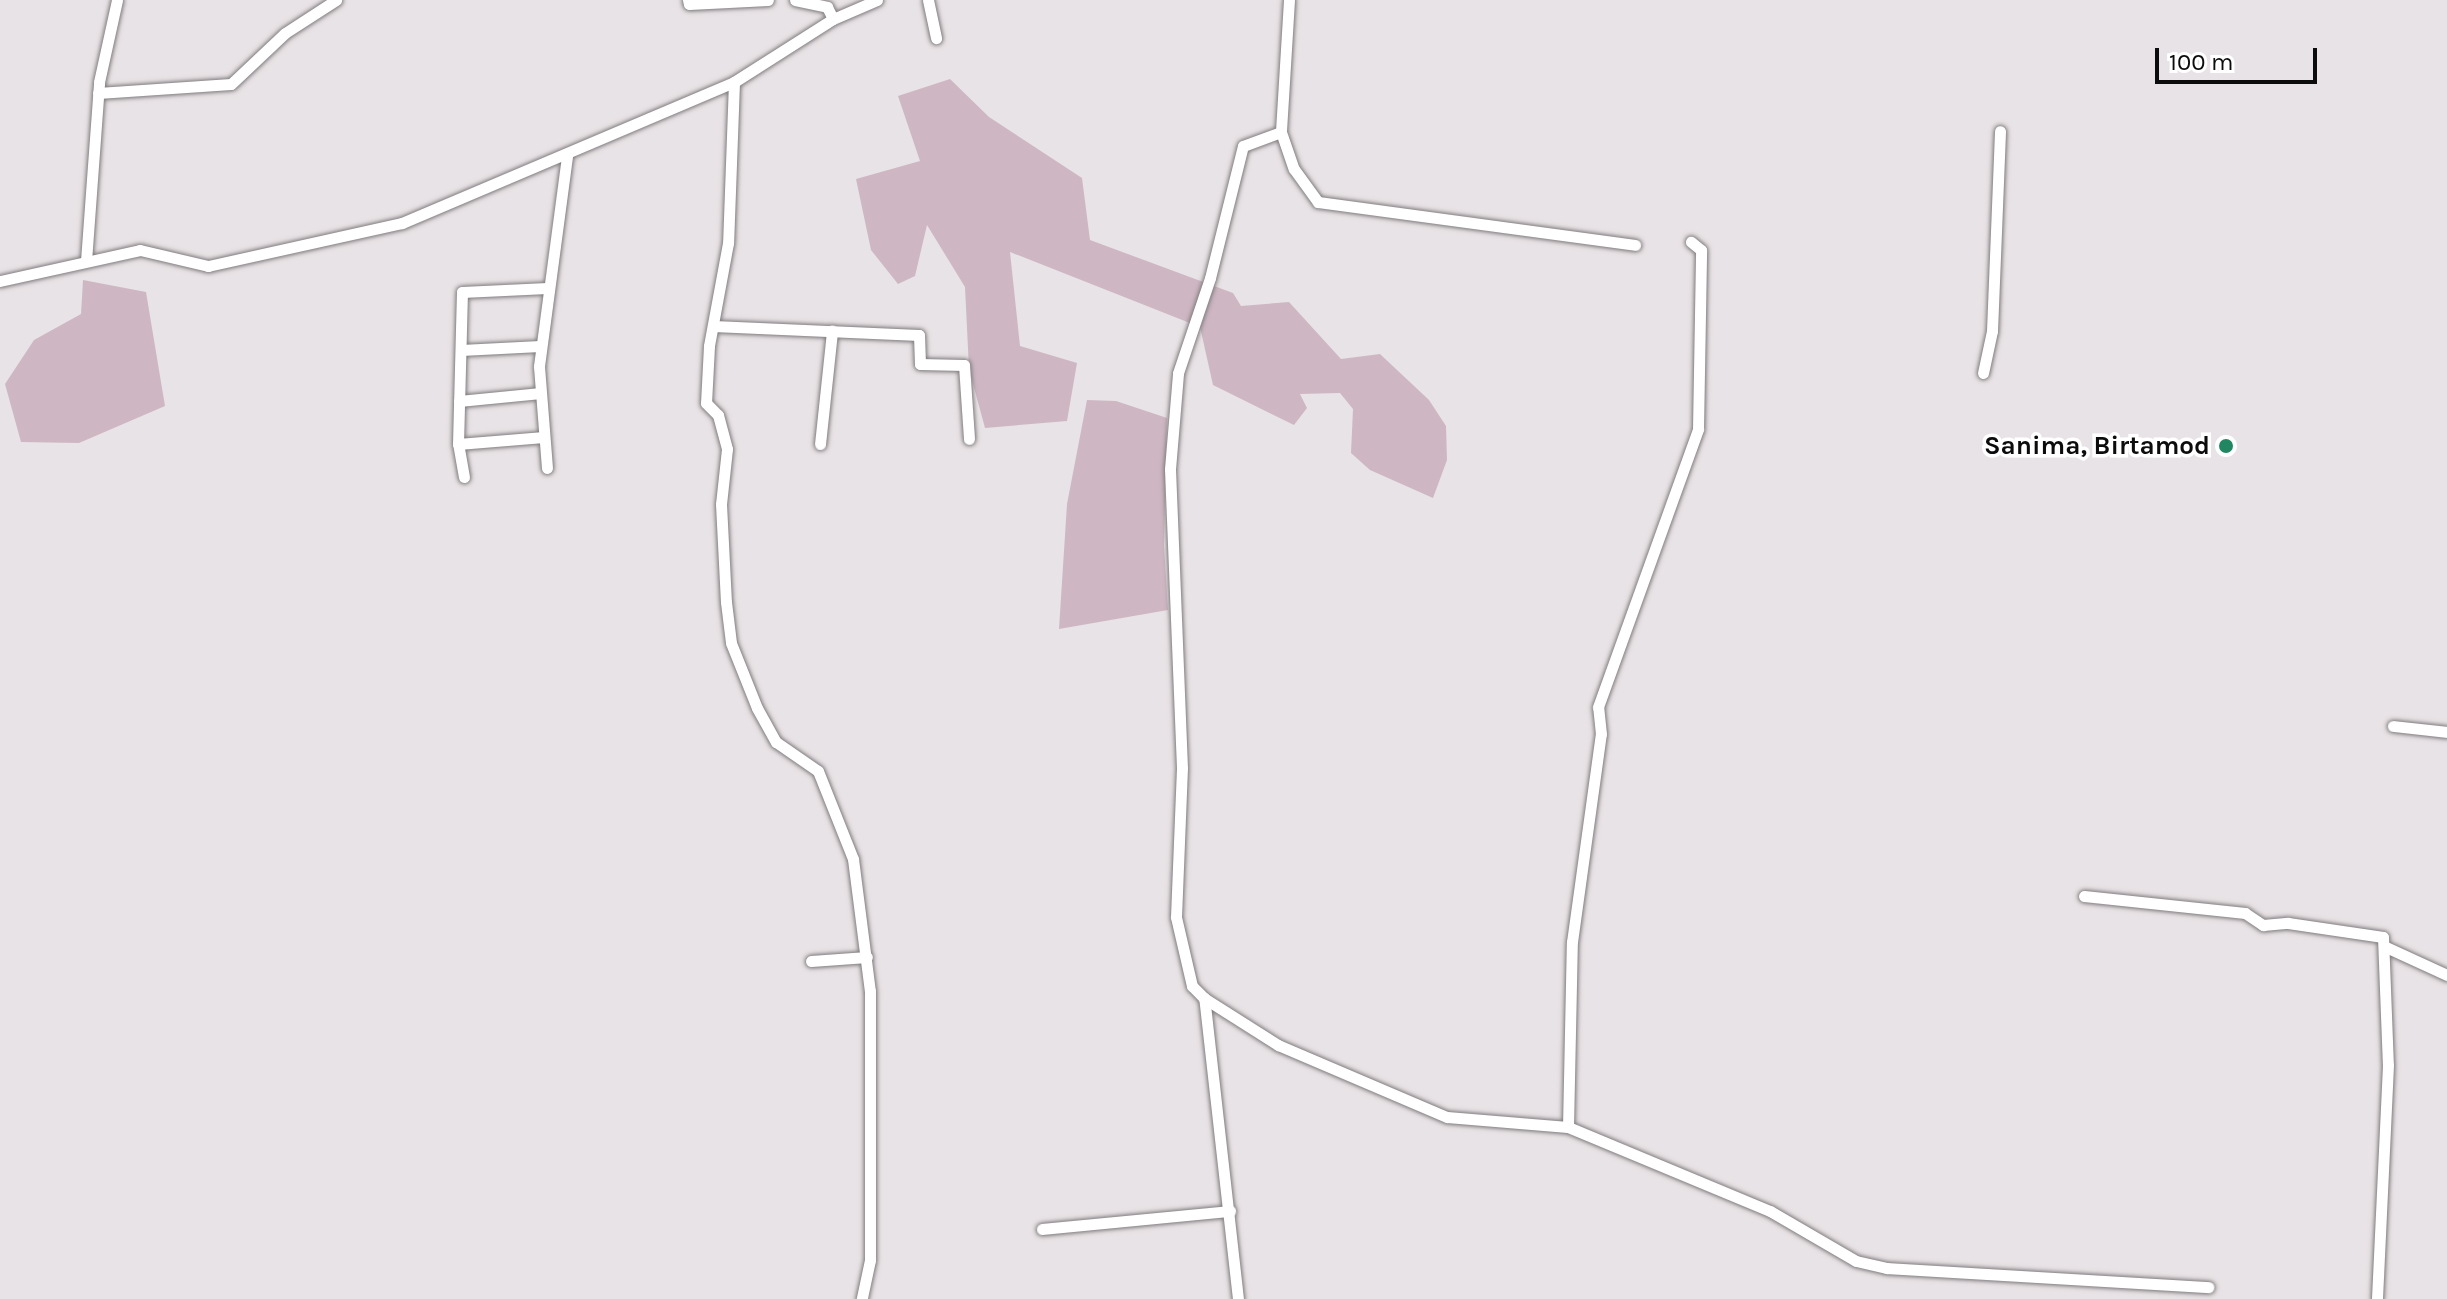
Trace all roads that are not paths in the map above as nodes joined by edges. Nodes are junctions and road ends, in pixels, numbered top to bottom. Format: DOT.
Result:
graph roads {
  1 [pos="117,0"];
  2 [pos="336,0"];
  3 [pos="688,0"];
  4 [pos="768,0"];
  5 [pos="795,0"];
  6 [pos="877,0"];
  7 [pos="928,0"];
  8 [pos="1289,0"];
  9 [pos="739,1"];
  10 [pos="833,19"];
  11 [pos="936,38"];
  12 [pos="734,82"];
  13 [pos="98,93"];
  14 [pos="2000,131"];
  15 [pos="1281,132"];
  16 [pos="567,156"];
  17 [pos="1691,242"];
  18 [pos="1635,245"];
  19 [pos="86,261"];
  20 [pos="0,281"];
  21 [pos="547,288"];
  22 [pos="713,326"];
  23 [pos="832,331"];
  24 [pos="540,346"];
  25 [pos="461,350"];
  26 [pos="1983,373"];
  27 [pos="541,393"];
  28 [pos="459,401"];
  29 [pos="544,437"];
  30 [pos="969,439"];
  31 [pos="458,444"];
  32 [pos="820,444"];
  33 [pos="547,468"];
  34 [pos="464,477"];
  35 [pos="2393,726"];
  36 [pos="2447,732"];
  37 [pos="2084,896"];
  38 [pos="2386,947"];
  39 [pos="867,957"];
  40 [pos="811,961"];
  41 [pos="2447,975"];
  42 [pos="1204,998"];
  43 [pos="1568,1127"];
  44 [pos="1230,1211"];
  45 [pos="1042,1229"];
  46 [pos="2208,1287"];
  47 [pos="862,1299"];
  48 [pos="1238,1299"];
  49 [pos="2377,1299"];
  1 -- 13 [label="street"];
  2 -- 13 [label="street"];
  3 -- 9 [label="street"];
  4 -- 9 [label="street"];
  5 -- 10 [label="street"];
  6 -- 10 [label="street"];
  7 -- 11 [label="street"];
  8 -- 15 [label="street"];
  10 -- 12 [label="street"];
  12 -- 16 [label="street"];
  12 -- 22 [label="street"];
  13 -- 19 [label="street"];
  14 -- 26 [label="street"];
  15 -- 18 [label="street"];
  15 -- 42 [label="street"];
  16 -- 19 [label="street"];
  16 -- 21 [label="street"];
  17 -- 43 [label="street"];
  19 -- 20 [label="street"];
  21 -- 24 [label="street"];
  21 -- 25 [label="street"];
  22 -- 23 [label="street"];
  22 -- 39 [label="street"];
  23 -- 30 [label="street"];
  23 -- 32 [label="street"];
  24 -- 25 [label="street"];
  24 -- 27 [label="street"];
  25 -- 28 [label="street"];
  27 -- 28 [label="street"];
  27 -- 29 [label="street"];
  28 -- 31 [label="street"];
  29 -- 31 [label="street"];
  29 -- 33 [label="street"];
  31 -- 34 [label="street"];
  35 -- 36 [label="street"];
  37 -- 38 [label="street"];
  38 -- 41 [label="street"];
  38 -- 49 [label="street"];
  39 -- 40 [label="street"];
  39 -- 47 [label="street"];
  42 -- 43 [label="street"];
  42 -- 44 [label="street"];
  43 -- 46 [label="street"];
  44 -- 45 [label="street"];
  44 -- 48 [label="street"];
}
